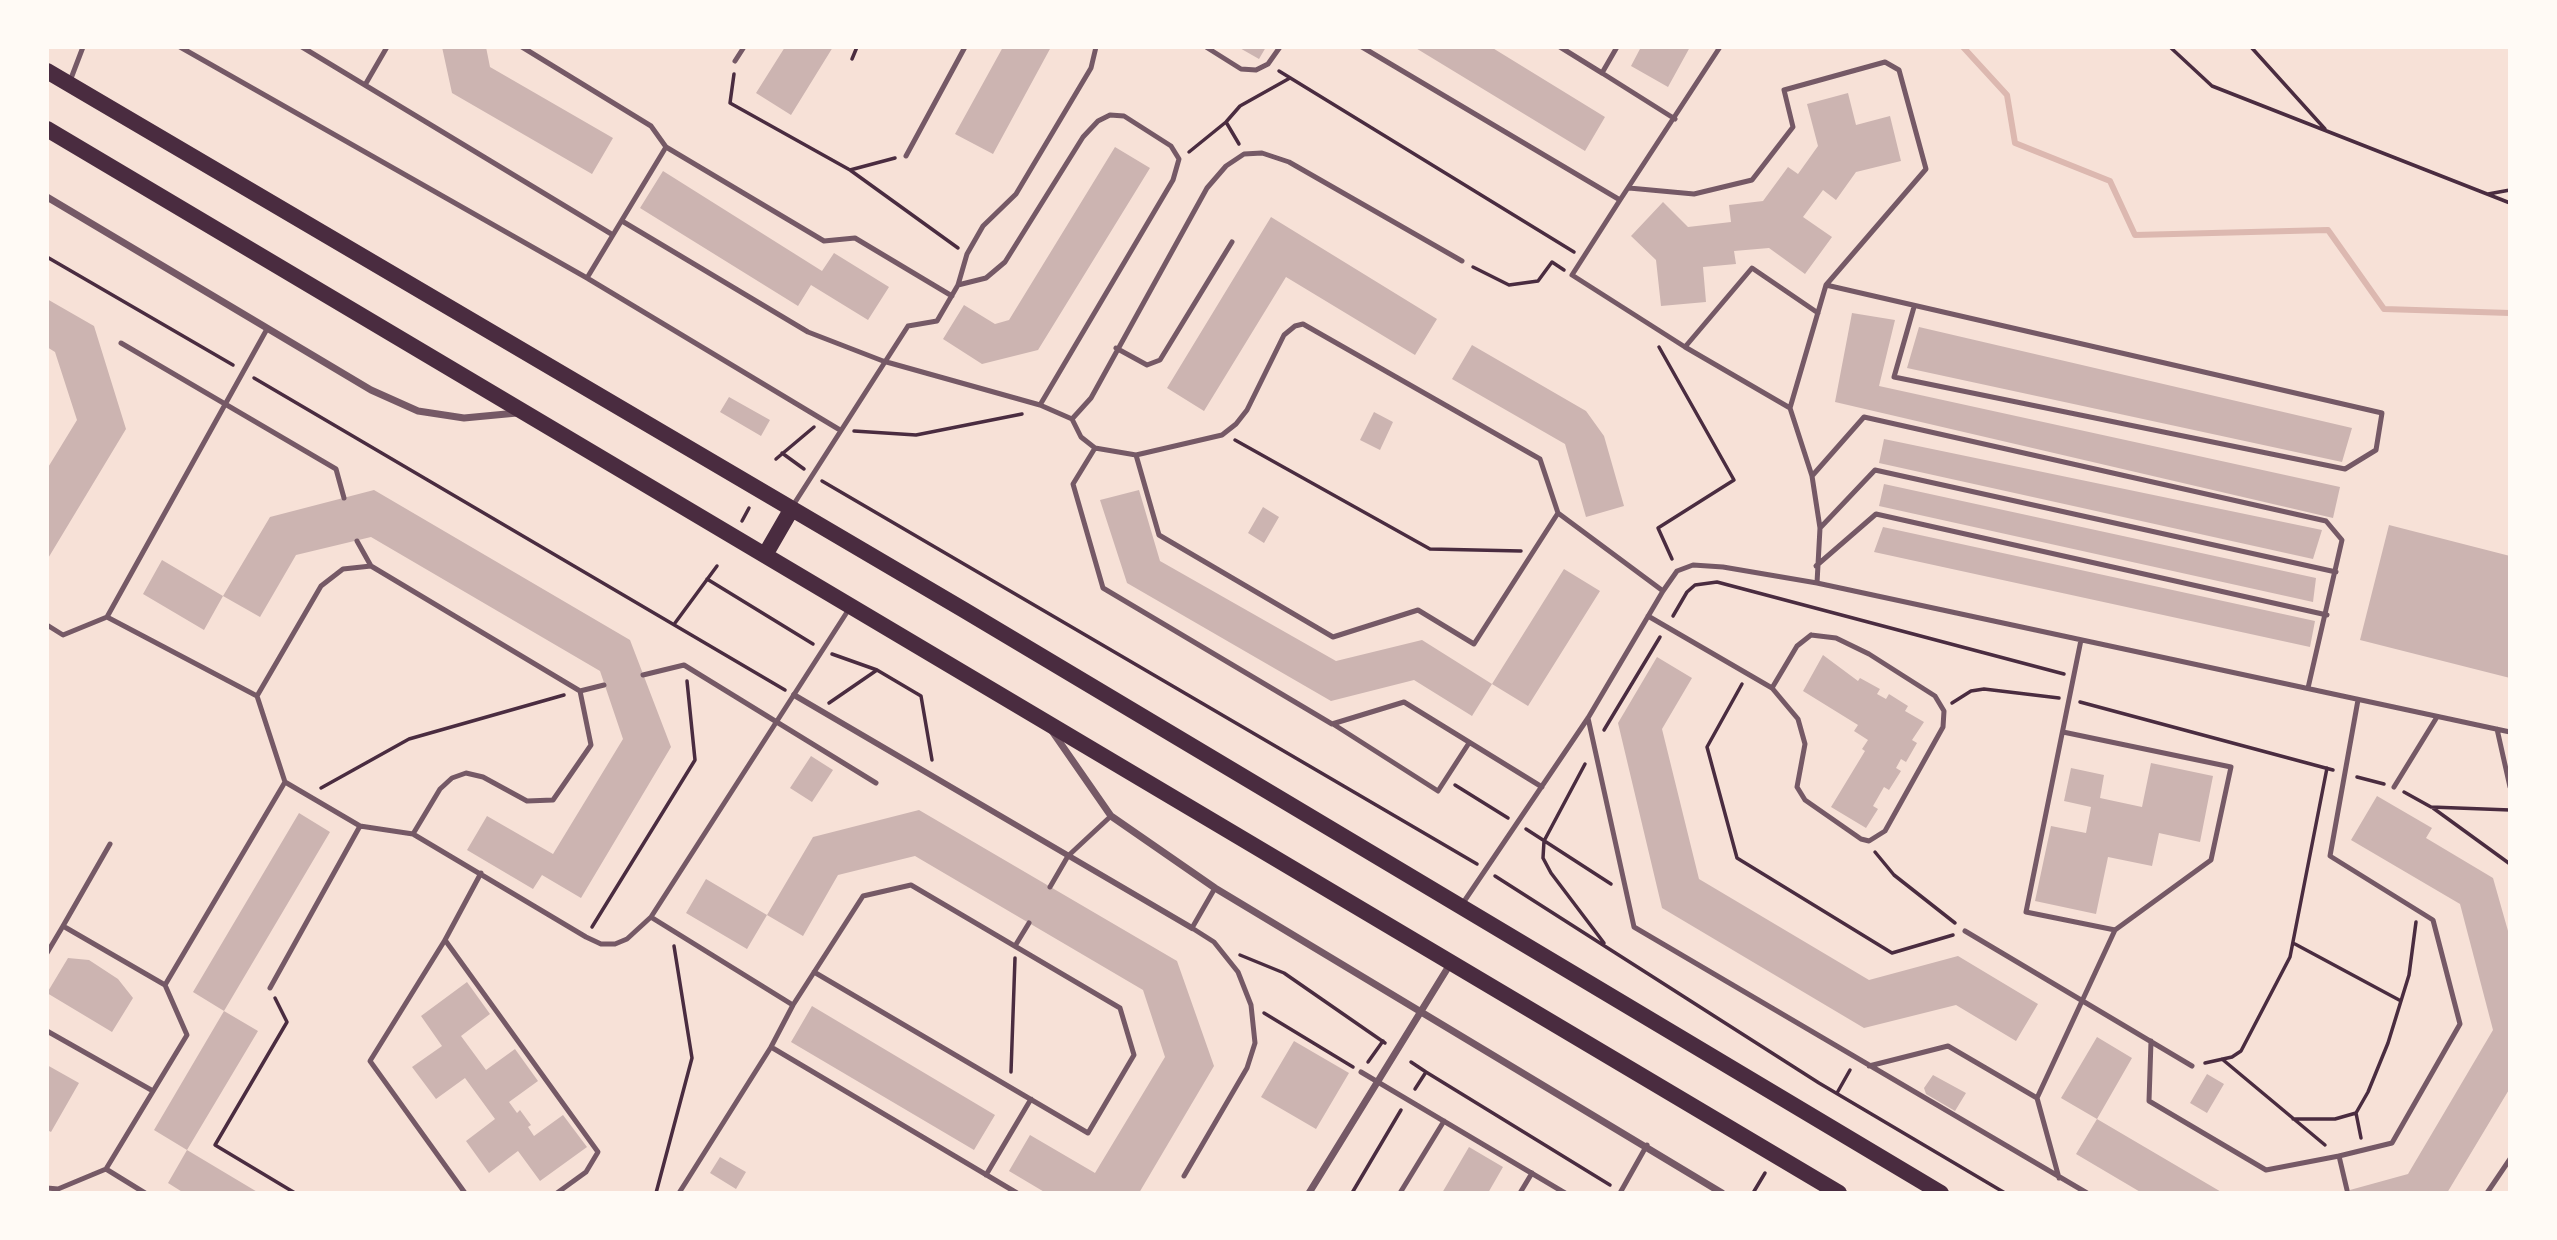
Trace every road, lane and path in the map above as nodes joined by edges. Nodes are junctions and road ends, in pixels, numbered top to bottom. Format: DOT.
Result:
graph roads {
  1 [pos="83,47"];
  2 [pos="180,47"];
  3 [pos="302,47"];
  4 [pos="387,47"];
  5 [pos="522,47"];
  6 [pos="744,47"];
  7 [pos="857,47"];
  8 [pos="965,47"];
  9 [pos="1096,47"];
  10 [pos="1206,47"];
  11 [pos="1280,47"];
  12 [pos="1362,47"];
  13 [pos="1560,47"];
  14 [pos="1617,47"];
  15 [pos="1720,47"];
  16 [pos="2170,47"];
  17 [pos="2251,47"];
  18 [pos="852,59"];
  19 [pos="735,61"];
  20 [pos="1268,64"];
  21 [pos="47,71"];
  22 [pos="1602,73"];
  23 [pos="1290,78"];
  24 [pos="69,83"];
  25 [pos="365,85"];
  26 [pos="1675,120"];
  27 [pos="1226,122"];
  28 [pos="47,129"];
  29 [pos="2327,131"];
  30 [pos="666,147"];
  31 [pos="1244,154"];
  32 [pos="906,156"];
  33 [pos="1178,159"];
  34 [pos="850,170"];
  35 [pos="1629,188"];
  36 [pos="2510,190"];
  37 [pos="2487,194"];
  38 [pos="47,197"];
  39 [pos="1620,200"];
  40 [pos="2510,203"];
  41 [pos="622,221"];
  42 [pos="613,235"];
  43 [pos="1232,242"];
  44 [pos="967,254"];
  45 [pos="47,257"];
  46 [pos="1583,258"];
  47 [pos="1462,261"];
  48 [pos="1572,275"];
  49 [pos="587,278"];
  50 [pos="958,285"];
  51 [pos="1826,285"];
  52 [pos="952,296"];
  53 [pos="1914,307"];
  54 [pos="1818,313"];
  55 [pos="1645,322"];
  56 [pos="267,329"];
  57 [pos="121,343"];
  58 [pos="1685,347"];
  59 [pos="1116,348"];
  60 [pos="883,361"];
  61 [pos="244,372"];
  62 [pos="226,404"];
  63 [pos="1040,405"];
  64 [pos="1790,408"];
  65 [pos="525,412"];
  66 [pos="823,419"];
  67 [pos="1072,419"];
  68 [pos="840,430"];
  69 [pos="1223,435"];
  70 [pos="1095,448"];
  71 [pos="782,453"];
  72 [pos="1136,455"];
  73 [pos="776,459"];
  74 [pos="813,475"];
  75 [pos="1812,476"];
  76 [pos="344,498"];
  77 [pos="749,508"];
  78 [pos="791,510"];
  79 [pos="1559,513"];
  80 [pos="742,521"];
  81 [pos="1820,528"];
  82 [pos="357,541"];
  83 [pos="1534,552"];
  84 [pos="765,555"];
  85 [pos="1672,561"];
  86 [pos="371,566"];
  87 [pos="718,566"];
  88 [pos="1816,566"];
  89 [pos="2336,572"];
  90 [pos="707,579"];
  91 [pos="1818,583"];
  92 [pos="1663,591"];
  93 [pos="1687,592"];
  94 [pos="850,606"];
  95 [pos="2327,615"];
  96 [pos="1648,616"];
  97 [pos="107,617"];
  98 [pos="675,622"];
  99 [pos="47,625"];
  100 [pos="2081,640"];
  101 [pos="822,650"];
  102 [pos="684,665"];
  103 [pos="877,670"];
  104 [pos="1748,674"];
  105 [pos="643,675"];
  106 [pos="2074,677"];
  107 [pos="604,685"];
  108 [pos="1772,688"];
  109 [pos="2308,688"];
  110 [pos="580,691"];
  111 [pos="794,695"];
  112 [pos="257,696"];
  113 [pos="2070,700"];
  114 [pos="2358,700"];
  115 [pos="819,710"];
  116 [pos="1944,711"];
  117 [pos="2437,717"];
  118 [pos="1588,718"];
  119 [pos="778,721"];
  120 [pos="1045,722"];
  121 [pos="1332,724"];
  122 [pos="2497,729"];
  123 [pos="2063,732"];
  124 [pos="2510,732"];
  125 [pos="1469,743"];
  126 [pos="2327,768"];
  127 [pos="2345,773"];
  128 [pos="935,778"];
  129 [pos="1446,779"];
  130 [pos="285,782"];
  131 [pos="876,783"];
  132 [pos="1542,787"];
  133 [pos="2394,787"];
  134 [pos="2510,787"];
  135 [pos="308,795"];
  136 [pos="2431,807"];
  137 [pos="2510,810"];
  138 [pos="1111,816"];
  139 [pos="1517,824"];
  140 [pos="360,826"];
  141 [pos="413,834"];
  142 [pos="1869,841"];
  143 [pos="110,844"];
  144 [pos="1068,856"];
  145 [pos="2510,864"];
  146 [pos="1486,870"];
  147 [pos="481,873"];
  148 [pos="1050,887"];
  149 [pos="1214,888"];
  150 [pos="1627,895"];
  151 [pos="1461,906"];
  152 [pos="2417,910"];
  153 [pos="650,916"];
  154 [pos="1029,923"];
  155 [pos="63,926"];
  156 [pos="671,929"];
  157 [pos="1192,929"];
  158 [pos="2115,930"];
  159 [pos="1965,931"];
  160 [pos="586,937"];
  161 [pos="445,940"];
  162 [pos="2294,944"];
  163 [pos="1015,946"];
  164 [pos="47,953"];
  165 [pos="1227,956"];
  166 [pos="1452,961"];
  167 [pos="814,972"];
  168 [pos="165,985"];
  169 [pos="270,988"];
  170 [pos="2082,1001"];
  171 [pos="2401,1001"];
  172 [pos="793,1005"];
  173 [pos="1251,1005"];
  174 [pos="1421,1010"];
  175 [pos="47,1031"];
  176 [pos="2151,1041"];
  177 [pos="771,1047"];
  178 [pos="2222,1059"];
  179 [pos="1411,1062"];
  180 [pos="1869,1066"];
  181 [pos="2192,1066"];
  182 [pos="1850,1070"];
  183 [pos="1361,1072"];
  184 [pos="1426,1072"];
  185 [pos="1019,1077"];
  186 [pos="1377,1082"];
  187 [pos="153,1091"];
  188 [pos="1836,1093"];
  189 [pos="2037,1098"];
  190 [pos="1031,1100"];
  191 [pos="2356,1114"];
  192 [pos="2293,1119"];
  193 [pos="1444,1121"];
  194 [pos="1647,1146"];
  195 [pos="2365,1150"];
  196 [pos="2339,1156"];
  197 [pos="2510,1159"];
  198 [pos="106,1169"];
  199 [pos="1532,1173"];
  200 [pos="1765,1173"];
  201 [pos="986,1175"];
  202 [pos="1184,1176"];
  203 [pos="2059,1178"];
  204 [pos="47,1188"];
  205 [pos="2347,1190"];
  206 [pos="145,1193"];
  207 [pos="295,1193"];
  208 [pos="465,1193"];
  209 [pos="557,1193"];
  210 [pos="656,1193"];
  211 [pos="679,1193"];
  212 [pos="1017,1193"];
  213 [pos="1309,1193"];
  214 [pos="1400,1193"];
  215 [pos="1520,1193"];
  216 [pos="1565,1193"];
  217 [pos="1620,1193"];
  218 [pos="1723,1193"];
  219 [pos="1753,1193"];
  220 [pos="1839,1193"];
  221 [pos="1941,1193"];
  222 [pos="2005,1193"];
  223 [pos="2087,1193"];
  224 [pos="2487,1193"];
  1 -- 24 [label="lane"];
  2 -- 49 [label="lane"];
  3 -- 25 [label="lane"];
  4 -- 25 [label="lane"];
  5 -- 30 [label="lane"];
  6 -- 19 [label="lane"];
  7 -- 18 [label="path"];
  8 -- 32 [label="lane"];
  9 -- 44 [label="lane"];
  10 -- 20 [label="lane"];
  11 -- 20 [label="lane"];
  12 -- 39 [label="lane"];
  13 -- 22 [label="lane"];
  14 -- 22 [label="lane"];
  15 -- 26 [label="lane"];
  16 -- 29 [label="path"];
  17 -- 29 [label="path"];
  19 -- 34 [label="path"];
  20 -- 23 [label="path"];
  21 -- 24 [label="main road"];
  22 -- 26 [label="lane"];
  23 -- 27 [label="path"];
  23 -- 46 [label="path"];
  24 -- 78 [label="main road"];
  25 -- 42 [label="lane"];
  26 -- 35 [label="lane"];
  27 -- 31 [label="path"];
  27 -- 33 [label="path"];
  28 -- 65 [label="main road"];
  29 -- 37 [label="path"];
  30 -- 41 [label="lane"];
  30 -- 52 [label="lane"];
  31 -- 47 [label="lane"];
  31 -- 59 [label="lane"];
  32 -- 34 [label="path"];
  33 -- 50 [label="lane"];
  33 -- 63 [label="lane"];
  34 -- 44 [label="path"];
  35 -- 39 [label="lane"];
  35 -- 51 [label="lane"];
  36 -- 37 [label="path"];
  37 -- 40 [label="path"];
  38 -- 56 [label="street"];
  39 -- 46 [label="lane"];
  41 -- 42 [label="lane"];
  41 -- 60 [label="lane"];
  42 -- 49 [label="lane"];
  43 -- 59 [label="lane"];
  44 -- 50 [label="lane"];
  45 -- 61 [label="path"];
  46 -- 48 [label="lane"];
  47 -- 48 [label="path"];
  48 -- 55 [label="lane"];
  49 -- 66 [label="lane"];
  50 -- 52 [label="lane"];
  51 -- 53 [label="lane"];
  51 -- 54 [label="lane"];
  52 -- 60 [label="lane"];
  53 -- 53 [label="lane"];
  54 -- 58 [label="lane"];
  54 -- 64 [label="lane"];
  55 -- 58 [label="lane"];
  55 -- 85 [label="path"];
  56 -- 61 [label="lane"];
  56 -- 65 [label="street"];
  57 -- 62 [label="lane"];
  58 -- 64 [label="lane"];
  59 -- 67 [label="lane"];
  60 -- 63 [label="lane"];
  60 -- 68 [label="lane"];
  61 -- 62 [label="lane"];
  61 -- 98 [label="path"];
  62 -- 76 [label="lane"];
  62 -- 97 [label="lane"];
  63 -- 67 [label="lane"];
  63 -- 68 [label="path"];
  64 -- 75 [label="lane"];
  65 -- 84 [label="main road"];
  66 -- 68 [label="lane"];
  66 -- 71 [label="path"];
  67 -- 70 [label="lane"];
  68 -- 74 [label="lane"];
  69 -- 72 [label="lane"];
  69 -- 79 [label="lane"];
  69 -- 83 [label="path"];
  70 -- 72 [label="lane"];
  70 -- 121 [label="lane"];
  71 -- 73 [label="path"];
  71 -- 74 [label="path"];
  72 -- 83 [label="lane"];
  74 -- 78 [label="lane"];
  74 -- 146 [label="path"];
  75 -- 81 [label="lane"];
  75 -- 89 [label="lane"];
  77 -- 80 [label="path"];
  78 -- 84 [label="main road"];
  78 -- 151 [label="main road"];
  79 -- 83 [label="lane"];
  79 -- 92 [label="lane"];
  81 -- 88 [label="lane"];
  81 -- 89 [label="lane"];
  82 -- 86 [label="lane"];
  84 -- 94 [label="main road"];
  86 -- 110 [label="lane"];
  86 -- 112 [label="lane"];
  87 -- 90 [label="path"];
  88 -- 91 [label="lane"];
  88 -- 95 [label="lane"];
  89 -- 95 [label="lane"];
  90 -- 98 [label="path"];
  90 -- 101 [label="path"];
  91 -- 92 [label="lane"];
  91 -- 100 [label="lane"];
  92 -- 96 [label="lane"];
  93 -- 106 [label="path"];
  94 -- 101 [label="lane"];
  94 -- 120 [label="main road"];
  95 -- 109 [label="lane"];
  96 -- 104 [label="lane"];
  96 -- 118 [label="lane"];
  97 -- 99 [label="lane"];
  97 -- 112 [label="lane"];
  98 -- 111 [label="path"];
  100 -- 106 [label="lane"];
  100 -- 109 [label="lane"];
  101 -- 103 [label="path"];
  101 -- 111 [label="lane"];
  102 -- 105 [label="lane"];
  102 -- 119 [label="lane"];
  102 -- 160 [label="path"];
  103 -- 115 [label="path"];
  103 -- 128 [label="path"];
  104 -- 108 [label="lane"];
  104 -- 159 [label="path"];
  106 -- 113 [label="lane"];
  107 -- 110 [label="lane"];
  108 -- 116 [label="lane"];
  108 -- 142 [label="lane"];
  109 -- 114 [label="lane"];
  110 -- 135 [label="path"];
  110 -- 141 [label="lane"];
  111 -- 115 [label="street"];
  111 -- 119 [label="lane"];
  112 -- 130 [label="lane"];
  113 -- 116 [label="path"];
  113 -- 123 [label="lane"];
  113 -- 126 [label="path"];
  114 -- 117 [label="lane"];
  114 -- 127 [label="lane"];
  115 -- 128 [label="street"];
  116 -- 142 [label="lane"];
  117 -- 122 [label="lane"];
  117 -- 133 [label="lane"];
  118 -- 132 [label="lane"];
  118 -- 150 [label="lane"];
  119 -- 131 [label="lane"];
  119 -- 153 [label="lane"];
  120 -- 138 [label="street"];
  120 -- 166 [label="main road"];
  121 -- 125 [label="lane"];
  121 -- 129 [label="lane"];
  122 -- 124 [label="lane"];
  122 -- 134 [label="lane"];
  123 -- 158 [label="lane"];
  123 -- 158 [label="lane"];
  125 -- 129 [label="lane"];
  125 -- 132 [label="lane"];
  126 -- 127 [label="path"];
  126 -- 162 [label="path"];
  127 -- 133 [label="path"];
  127 -- 152 [label="lane"];
  128 -- 144 [label="street"];
  129 -- 139 [label="path"];
  130 -- 135 [label="lane"];
  130 -- 168 [label="lane"];
  132 -- 139 [label="lane"];
  133 -- 136 [label="path"];
  135 -- 140 [label="lane"];
  136 -- 137 [label="path"];
  136 -- 145 [label="path"];
  138 -- 144 [label="lane"];
  138 -- 149 [label="street"];
  139 -- 146 [label="lane"];
  139 -- 150 [label="path"];
  140 -- 141 [label="lane"];
  140 -- 169 [label="lane"];
  141 -- 147 [label="lane"];
  142 -- 159 [label="path"];
  143 -- 155 [label="lane"];
  144 -- 148 [label="lane"];
  144 -- 157 [label="street"];
  146 -- 151 [label="lane"];
  146 -- 188 [label="path"];
  147 -- 160 [label="lane"];
  147 -- 161 [label="lane"];
  149 -- 157 [label="lane"];
  149 -- 174 [label="street"];
  150 -- 180 [label="lane"];
  151 -- 221 [label="main road"];
  152 -- 171 [label="path"];
  152 -- 195 [label="lane"];
  153 -- 156 [label="lane"];
  153 -- 160 [label="lane"];
  154 -- 163 [label="lane"];
  155 -- 164 [label="lane"];
  155 -- 168 [label="lane"];
  156 -- 172 [label="lane"];
  156 -- 210 [label="path"];
  157 -- 165 [label="lane"];
  158 -- 170 [label="lane"];
  159 -- 170 [label="lane"];
  161 -- 208 [label="lane"];
  161 -- 209 [label="lane"];
  162 -- 171 [label="path"];
  162 -- 178 [label="path"];
  163 -- 167 [label="lane"];
  163 -- 185 [label="path"];
  163 -- 190 [label="lane"];
  165 -- 173 [label="lane"];
  165 -- 183 [label="path"];
  166 -- 174 [label="street"];
  166 -- 220 [label="main road"];
  167 -- 172 [label="lane"];
  167 -- 190 [label="lane"];
  168 -- 187 [label="lane"];
  169 -- 207 [label="path"];
  170 -- 176 [label="lane"];
  170 -- 189 [label="lane"];
  171 -- 191 [label="path"];
  172 -- 177 [label="lane"];
  173 -- 183 [label="path"];
  173 -- 202 [label="lane"];
  174 -- 186 [label="street"];
  174 -- 194 [label="street"];
  175 -- 187 [label="lane"];
  176 -- 181 [label="lane"];
  176 -- 196 [label="lane"];
  177 -- 201 [label="lane"];
  177 -- 211 [label="lane"];
  178 -- 181 [label="path"];
  178 -- 192 [label="path"];
  179 -- 184 [label="path"];
  180 -- 189 [label="lane"];
  180 -- 203 [label="lane"];
  182 -- 188 [label="path"];
  183 -- 186 [label="lane"];
  186 -- 193 [label="lane"];
  186 -- 213 [label="street"];
  187 -- 198 [label="lane"];
  188 -- 222 [label="path"];
  189 -- 203 [label="lane"];
  190 -- 201 [label="lane"];
  191 -- 192 [label="path"];
  191 -- 195 [label="path"];
  192 -- 196 [label="path"];
  193 -- 199 [label="lane"];
  193 -- 214 [label="lane"];
  194 -- 217 [label="lane"];
  194 -- 218 [label="street"];
  195 -- 196 [label="lane"];
  196 -- 205 [label="lane"];
  197 -- 224 [label="lane"];
  198 -- 204 [label="lane"];
  198 -- 206 [label="lane"];
  199 -- 215 [label="lane"];
  199 -- 216 [label="lane"];
  200 -- 219 [label="path"];
  201 -- 212 [label="lane"];
  203 -- 223 [label="lane"];
}
